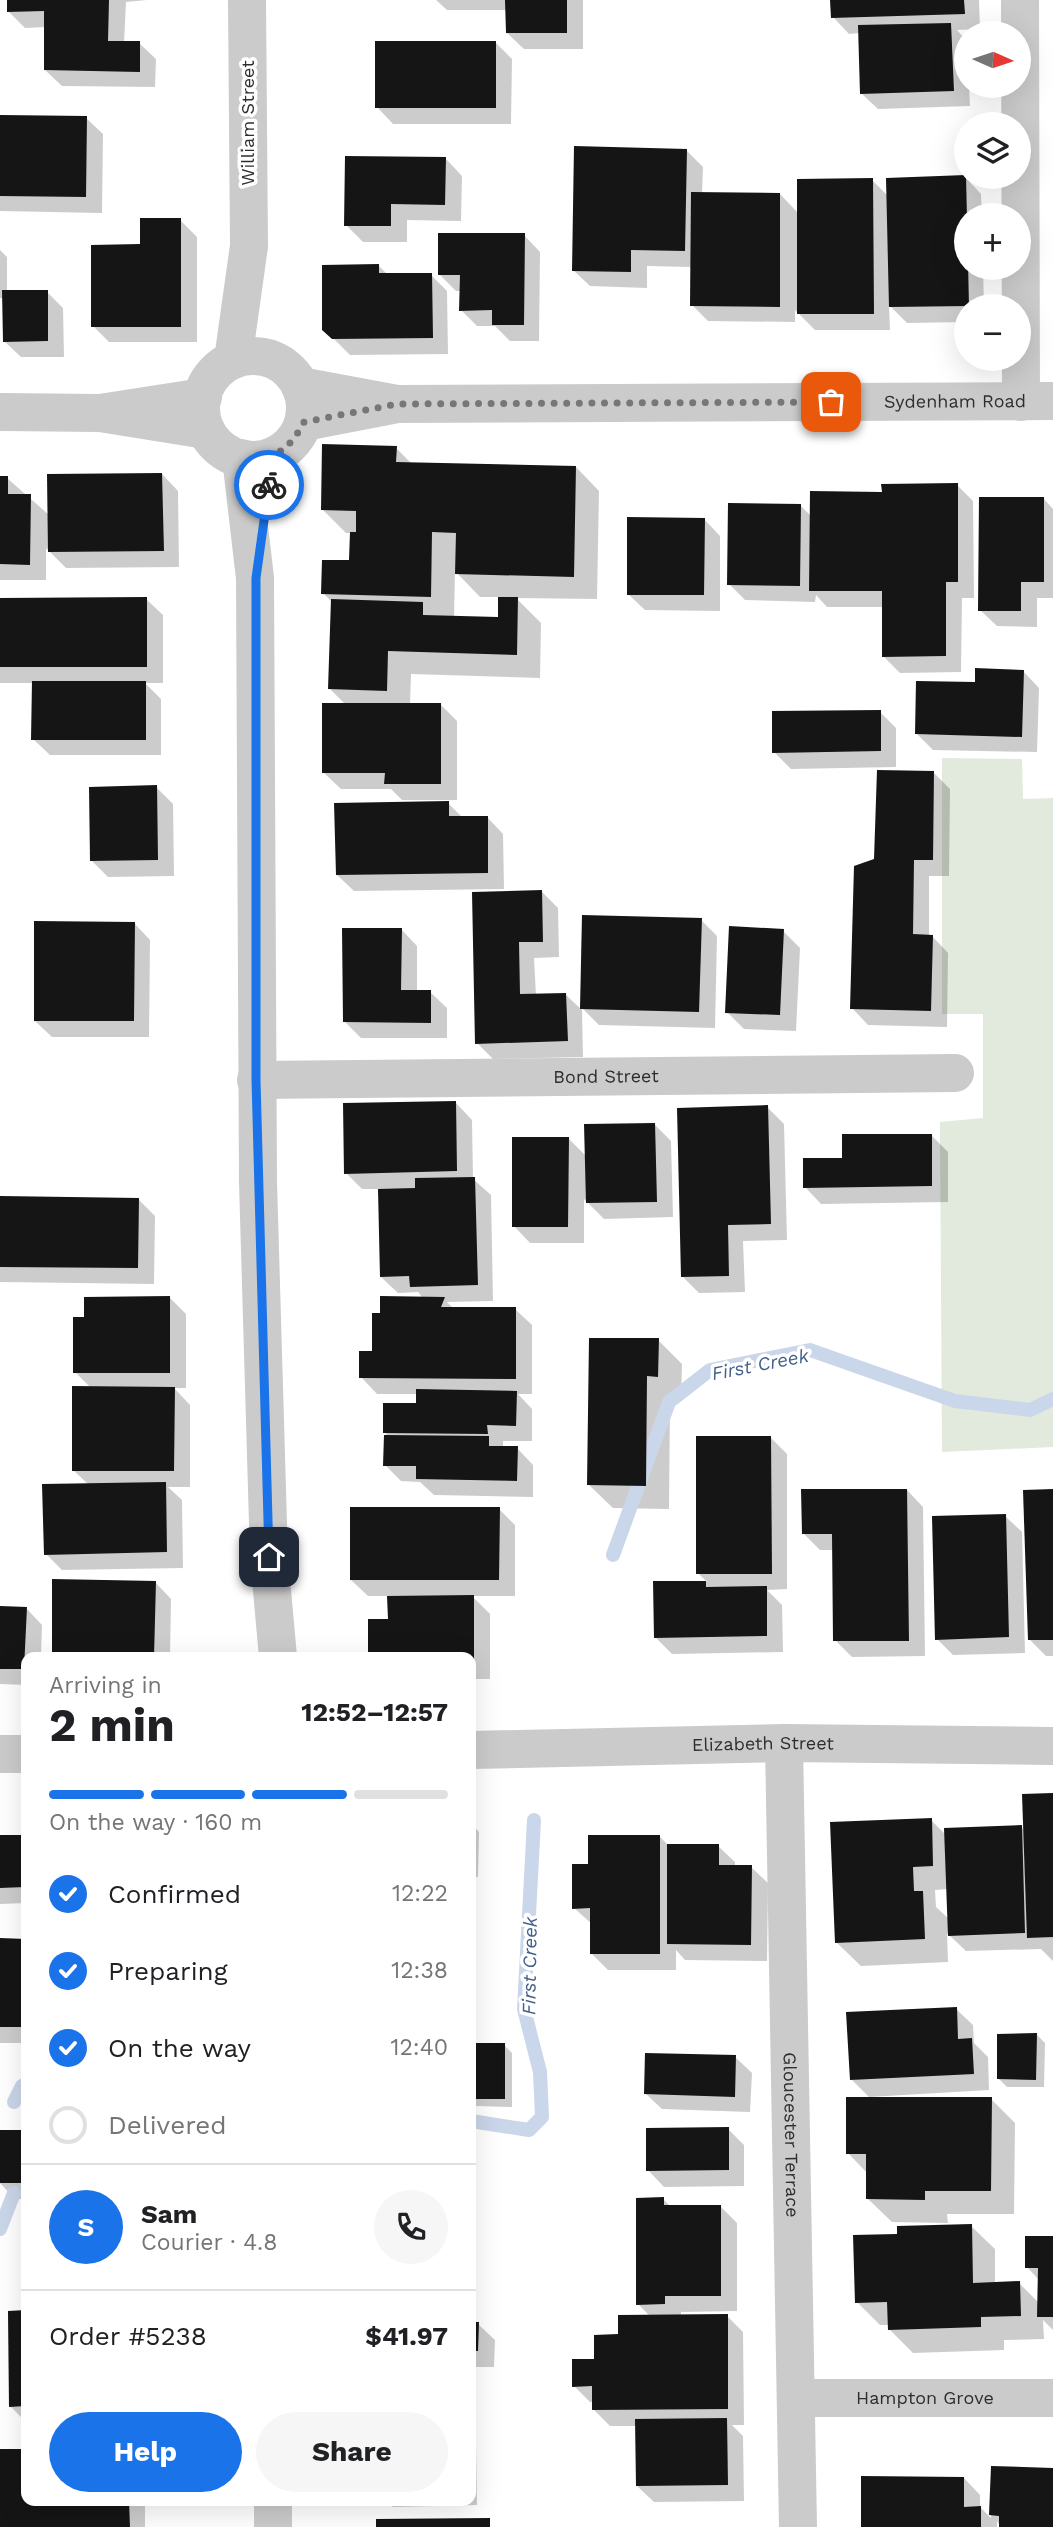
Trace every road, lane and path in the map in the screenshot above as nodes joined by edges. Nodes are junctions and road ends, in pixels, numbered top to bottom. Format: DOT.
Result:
graph roads {
  1 [pos="247,0"];
  2 [pos="1020,0"];
  3 [pos="250,359"];
  4 [pos="1037,401"];
  5 [pos="302,404"];
  6 [pos="0,412"];
  7 [pos="204,414"];
  8 [pos="257,457"];
  9 [pos="955,1073"];
  10 [pos="256,1080"];
  11 [pos="269,1557"];
  12 [pos="256,1652"];
  13 [pos="278,1652"];
  14 [pos="783,1744"];
  15 [pos="1053,1746"];
  16 [pos="476,1750"];
  17 [pos="0,1754"];
  18 [pos="21,1754"];
  19 [pos="797,2398"];
  20 [pos="1053,2398"];
  21 [pos="273,2506"];
  22 [pos="272,2527"];
  23 [pos="798,2527"];
  1 -- 3 [label="street, William Street"];
  2 -- 4 [label="street"];
  3 -- 5 [label="street"];
  3 -- 7 [label="street"];
  4 -- 5 [label="street, Sydenham Road"];
  5 -- 8 [label="street"];
  6 -- 7 [label="street"];
  7 -- 8 [label="street"];
  8 -- 10 [label="street"];
  9 -- 10 [label="street, Bond Street"];
  10 -- 11 [label="street"];
  11 -- 12 [label="street"];
  11 -- 13 [label="street"];
  14 -- 15 [label="street, Elizabeth Street"];
  14 -- 16 [label="street, Elizabeth Street"];
  14 -- 19 [label="street, Gloucester Terrace"];
  17 -- 18 [label="street"];
  19 -- 20 [label="street, Hampton Grove"];
  19 -- 23 [label="street, Gloucester Terrace"];
  21 -- 22 [label="street"];
}
